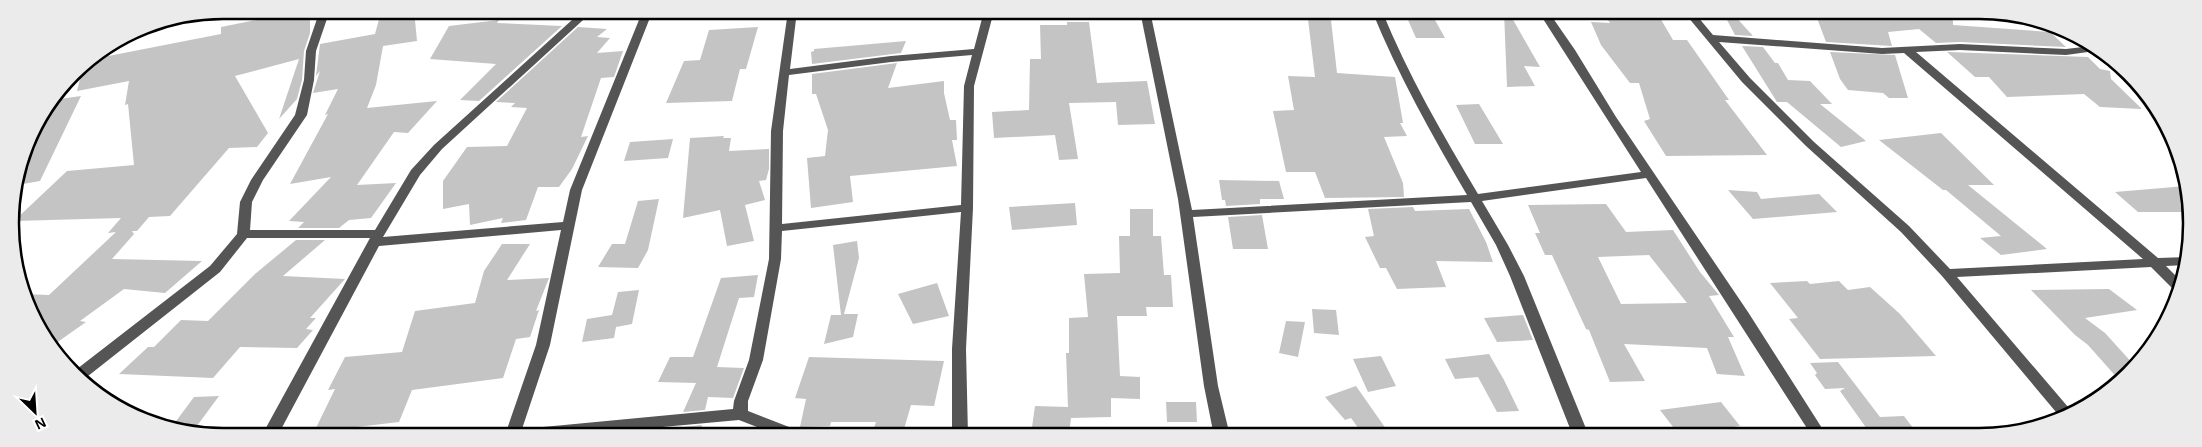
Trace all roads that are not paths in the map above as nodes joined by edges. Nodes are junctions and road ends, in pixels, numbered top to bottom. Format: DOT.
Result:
graph roads {
  1 [pos="322,19"];
  2 [pos="579,19"];
  3 [pos="644,19"];
  4 [pos="791,19"];
  5 [pos="987,19"];
  6 [pos="1147,19"];
  7 [pos="1380,19"];
  8 [pos="1549,19"];
  9 [pos="1693,19"];
  10 [pos="1710,38"];
  11 [pos="2086,49"];
  12 [pos="1907,50"];
  13 [pos="977,52"];
  14 [pos="784,73"];
  15 [pos="1649,174"];
  16 [pos="1475,198"];
  17 [pos="967,208"];
  18 [pos="1186,214"];
  19 [pos="570,225"];
  20 [pos="776,228"];
  21 [pos="243,234"];
  22 [pos="376,238"];
  23 [pos="2179,261"];
  24 [pos="2155,263"];
  25 [pos="1947,273"];
  26 [pos="2174,282"];
  27 [pos="83,372"];
  28 [pos="2063,410"];
  29 [pos="740,414"];
  30 [pos="274,428"];
  31 [pos="514,428"];
  32 [pos="601,428"];
  33 [pos="776,428"];
  34 [pos="960,428"];
  35 [pos="1220,428"];
  36 [pos="1578,428"];
  37 [pos="1815,428"];
  1 -- 21 [label="street"];
  2 -- 22 [label="street"];
  3 -- 19 [label="street"];
  4 -- 14 [label="street"];
  5 -- 13 [label="street"];
  6 -- 18 [label="street"];
  7 -- 16 [label="street"];
  8 -- 15 [label="street"];
  9 -- 10 [label="street"];
  10 -- 12 [label="street"];
  10 -- 25 [label="street"];
  11 -- 12 [label="street"];
  12 -- 24 [label="street"];
  13 -- 14 [label="street"];
  13 -- 17 [label="street"];
  14 -- 20 [label="street"];
  15 -- 16 [label="street"];
  15 -- 37 [label="street"];
  16 -- 18 [label="street"];
  16 -- 36 [label="street"];
  17 -- 20 [label="street"];
  17 -- 34 [label="street"];
  18 -- 35 [label="street"];
  19 -- 22 [label="street"];
  19 -- 31 [label="street"];
  20 -- 29 [label="street"];
  21 -- 22 [label="street"];
  21 -- 27 [label="street"];
  22 -- 30 [label="street"];
  23 -- 24 [label="street"];
  24 -- 25 [label="street"];
  24 -- 26 [label="street"];
  25 -- 28 [label="street"];
  29 -- 32 [label="street"];
  29 -- 33 [label="street"];
}
